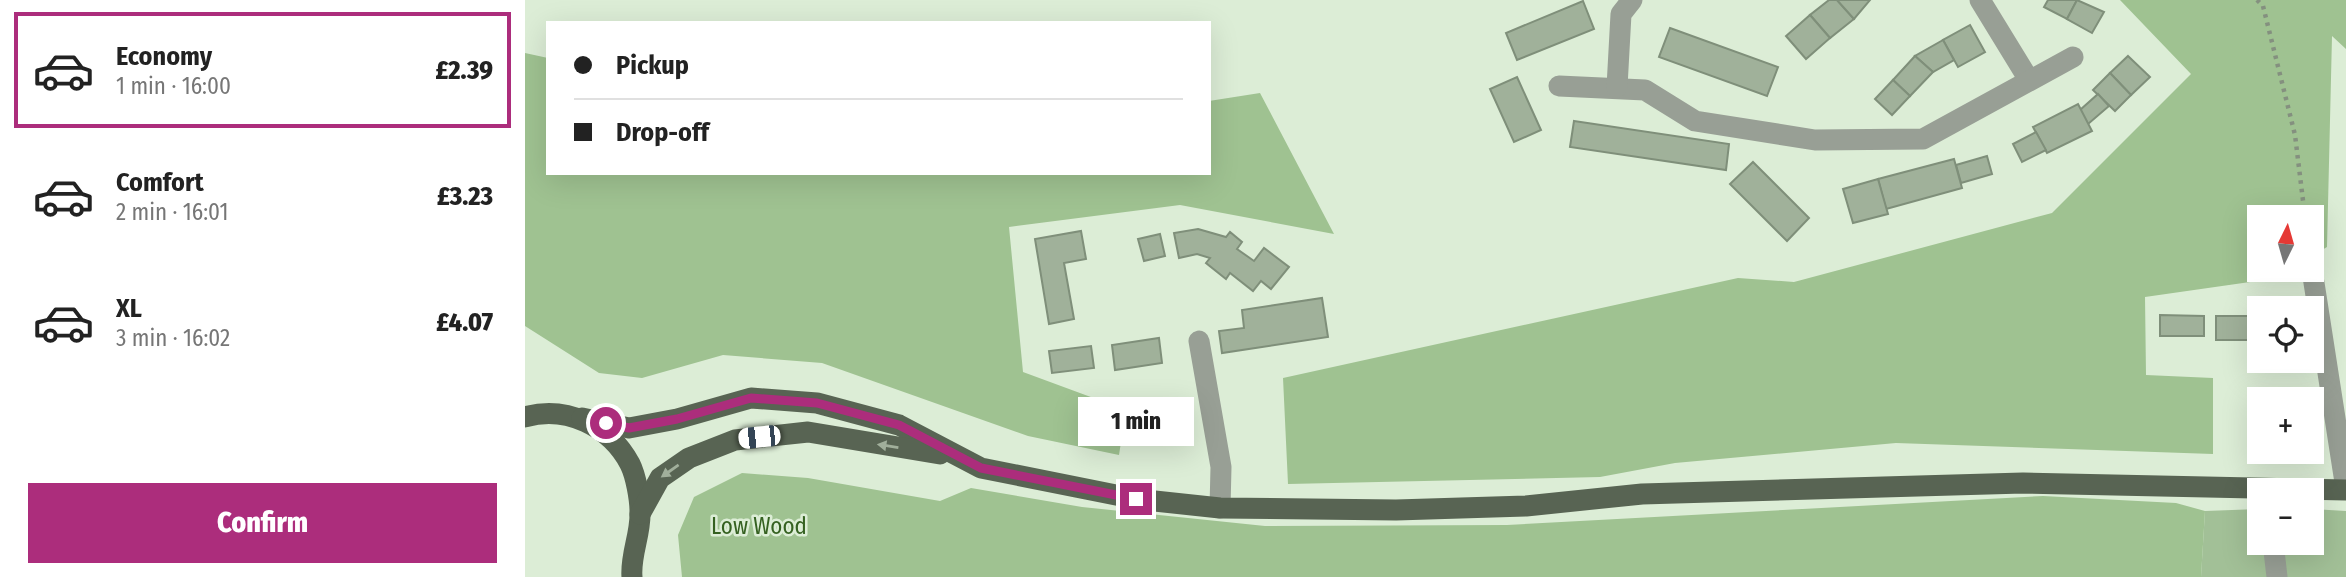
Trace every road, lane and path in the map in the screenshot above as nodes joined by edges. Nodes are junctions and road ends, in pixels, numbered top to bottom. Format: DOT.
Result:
graph roads {
  1 [pos="1632,0"];
  2 [pos="1980,0"];
  3 [pos="2257,0"];
  4 [pos="2073,57"];
  5 [pos="2029,80"];
  6 [pos="1559,86"];
  7 [pos="1617,87"];
  8 [pos="2304,205"];
  9 [pos="2314,282"];
  10 [pos="1199,341"];
  11 [pos="529,413"];
  12 [pos="582,418"];
  13 [pos="956,457"];
  14 [pos="2247,488"];
  15 [pos="2324,490"];
  16 [pos="2346,490"];
  17 [pos="1220,508"];
  18 [pos="640,514"];
  19 [pos="633,549"];
  20 [pos="2274,555"];
  21 [pos="616,577"];
  22 [pos="632,577"];
  23 [pos="2277,577"];
  1 -- 7 [label="street"];
  2 -- 5 [label="street"];
  3 -- 8 [label="path"];
  4 -- 5 [label="street"];
  5 -- 7 [label="street"];
  6 -- 7 [label="street"];
  9 -- 16 [label="street"];
  10 -- 17 [label="street"];
  11 -- 12 [label="main road"];
  12 -- 13 [label="main road"];
  12 -- 18 [label="main road"];
  13 -- 17 [label="main road"];
  13 -- 18 [label="main road, one-way"];
  14 -- 17 [label="main road"];
  15 -- 16 [label="main road"];
  18 -- 19 [label="main road"];
  19 -- 21 [label="main road"];
  19 -- 22 [label="main road"];
  20 -- 23 [label="street"];
}
